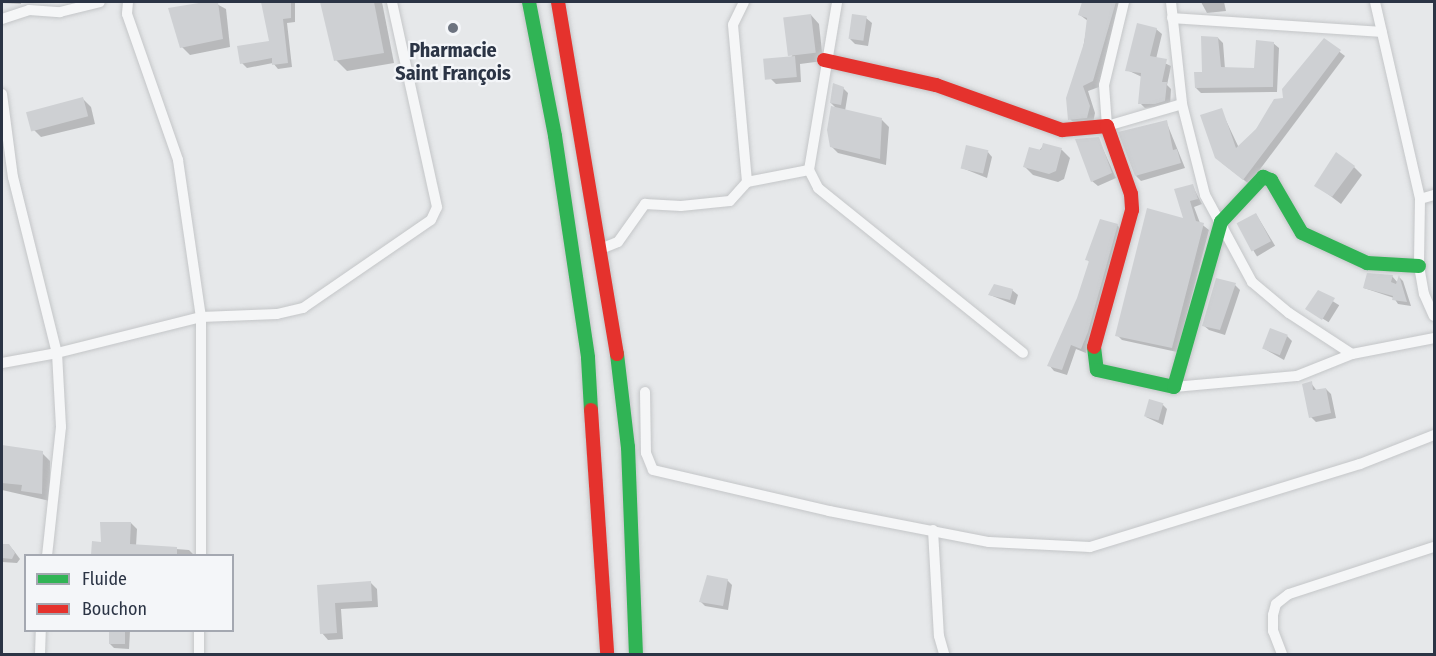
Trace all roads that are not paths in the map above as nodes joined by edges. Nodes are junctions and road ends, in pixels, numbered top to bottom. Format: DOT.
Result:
graph roads {
  1 [pos="100,2"];
  2 [pos="128,2"];
  3 [pos="392,2"];
  4 [pos="529,2"];
  5 [pos="558,2"];
  6 [pos="744,2"];
  7 [pos="837,2"];
  8 [pos="1124,2"];
  9 [pos="1171,2"];
  10 [pos="1375,2"];
  11 [pos="1172,18"];
  12 [pos="2,19"];
  13 [pos="1382,32"];
  14 [pos="824,60"];
  15 [pos="2,94"];
  16 [pos="1182,104"];
  17 [pos="1107,126"];
  18 [pos="808,170"];
  19 [pos="747,182"];
  20 [pos="1434,195"];
  21 [pos="1420,199"];
  22 [pos="1221,222"];
  23 [pos="603,248"];
  24 [pos="1419,266"];
  25 [pos="1429,293"];
  26 [pos="1434,316"];
  27 [pos="201,317"];
  28 [pos="1434,338"];
  29 [pos="57,353"];
  30 [pos="1023,353"];
  31 [pos="1352,354"];
  32 [pos="2,363"];
  33 [pos="1174,387"];
  34 [pos="645,392"];
  35 [pos="1434,435"];
  36 [pos="933,530"];
  37 [pos="1434,547"];
  38 [pos="48,554"];
  39 [pos="201,554"];
  40 [pos="42,632"];
  41 [pos="199,632"];
  42 [pos="40,654"];
  43 [pos="199,654"];
  44 [pos="607,654"];
  45 [pos="636,654"];
  46 [pos="944,654"];
  47 [pos="1282,654"];
  1 -- 12 [label="street"];
  2 -- 27 [label="street"];
  3 -- 27 [label="street"];
  4 -- 44 [label="main road"];
  5 -- 23 [label="main road"];
  6 -- 19 [label="street"];
  7 -- 14 [label="street"];
  8 -- 17 [label="street"];
  9 -- 11 [label="street"];
  10 -- 13 [label="street"];
  11 -- 13 [label="street"];
  11 -- 16 [label="street"];
  13 -- 21 [label="street"];
  14 -- 17 [label="main road"];
  14 -- 18 [label="street"];
  15 -- 29 [label="street"];
  16 -- 17 [label="street"];
  16 -- 22 [label="street"];
  17 -- 33 [label="main road"];
  18 -- 19 [label="street"];
  18 -- 30 [label="street"];
  19 -- 23 [label="street"];
  20 -- 21 [label="street"];
  21 -- 24 [label="street"];
  22 -- 24 [label="main road"];
  22 -- 31 [label="street"];
  22 -- 33 [label="main road"];
  23 -- 45 [label="main road"];
  24 -- 25 [label="street"];
  25 -- 26 [label="street"];
  27 -- 29 [label="street"];
  27 -- 39 [label="street"];
  28 -- 31 [label="street"];
  29 -- 32 [label="street"];
  29 -- 38 [label="street"];
  31 -- 33 [label="street"];
  34 -- 36 [label="street"];
  35 -- 36 [label="street"];
  36 -- 46 [label="street"];
  37 -- 47 [label="street"];
  40 -- 42 [label="street"];
  41 -- 43 [label="street"];
}
